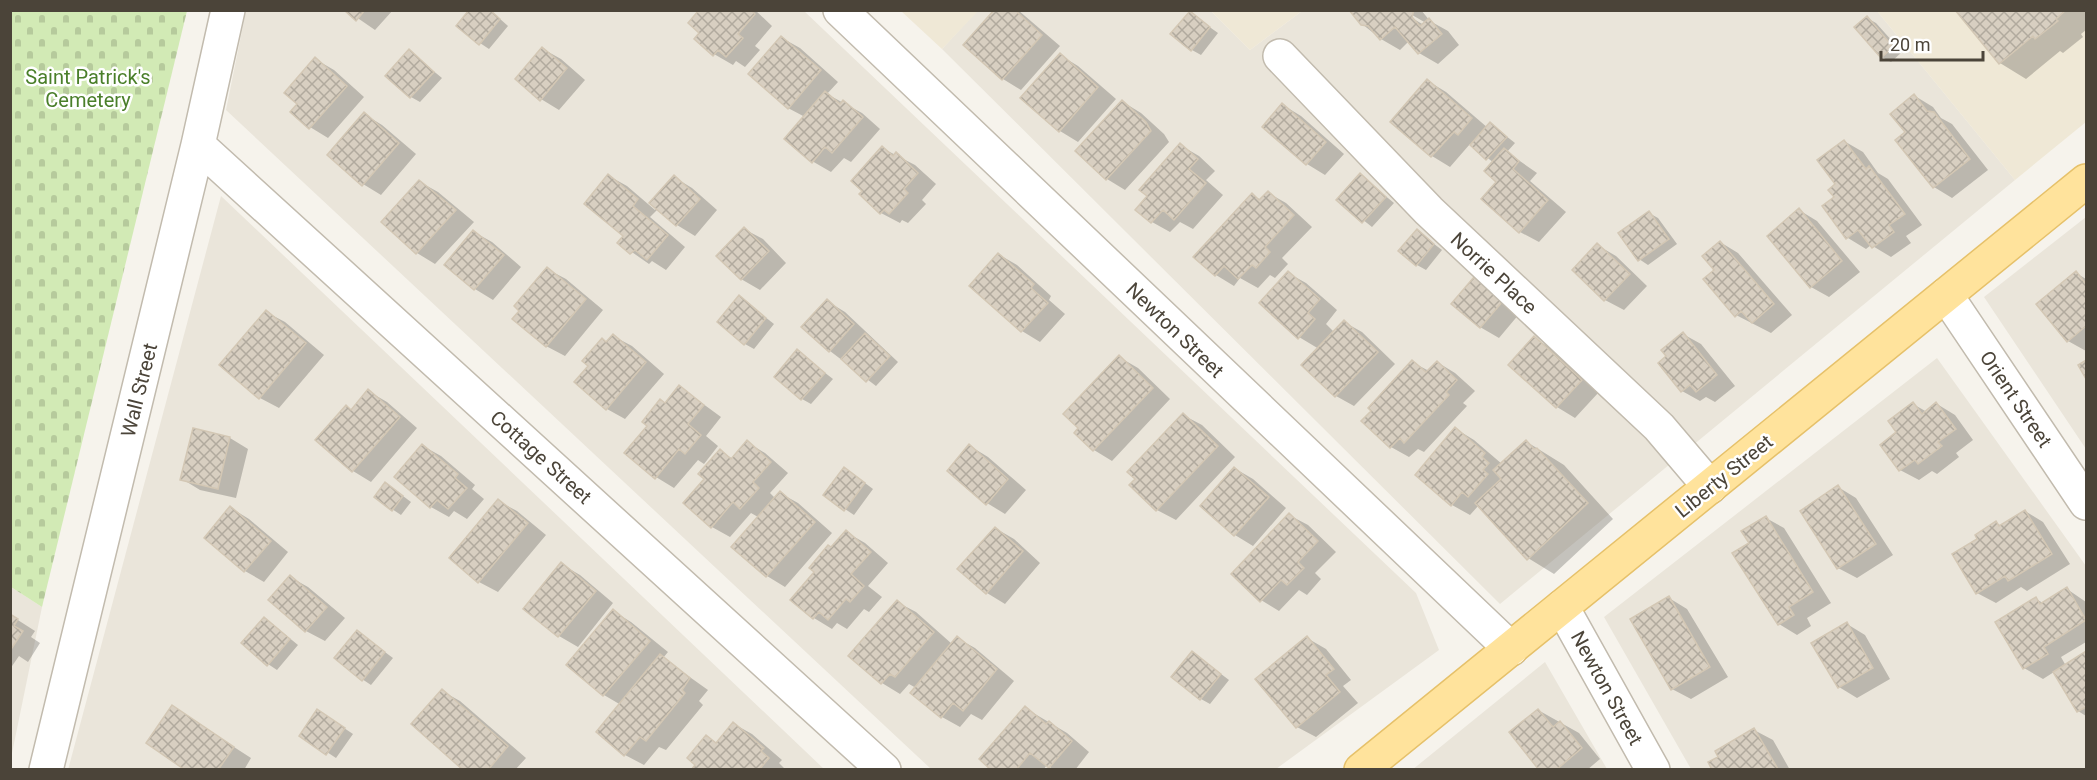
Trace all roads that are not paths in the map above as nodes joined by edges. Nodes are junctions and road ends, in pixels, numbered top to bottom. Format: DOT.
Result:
graph roads {
  1 [pos="228,10"];
  2 [pos="840,10"];
  3 [pos="1280,56"];
  4 [pos="198,145"];
  5 [pos="2086,182"];
  6 [pos="1946,295"];
  7 [pos="1710,487"];
  8 [pos="2086,503"];
  9 [pos="1562,607"];
  10 [pos="1511,649"];
  11 [pos="46,770"];
  12 [pos="884,770"];
  13 [pos="1361,770"];
  14 [pos="1653,770"];
  1 -- 4 [label="street, Wall Street"];
  2 -- 10 [label="street, Newton Street"];
  3 -- 7 [label="street, Norrie Place"];
  4 -- 11 [label="street, Wall Street"];
  4 -- 12 [label="street, Cottage Street"];
  5 -- 6 [label="main road, Liberty Street"];
  6 -- 7 [label="main road, Liberty Street"];
  6 -- 8 [label="street, Orient Street"];
  7 -- 9 [label="main road, Liberty Street"];
  9 -- 10 [label="main road, Liberty Street"];
  9 -- 14 [label="street, Newton Street"];
  10 -- 13 [label="main road, Liberty Street"];
}
